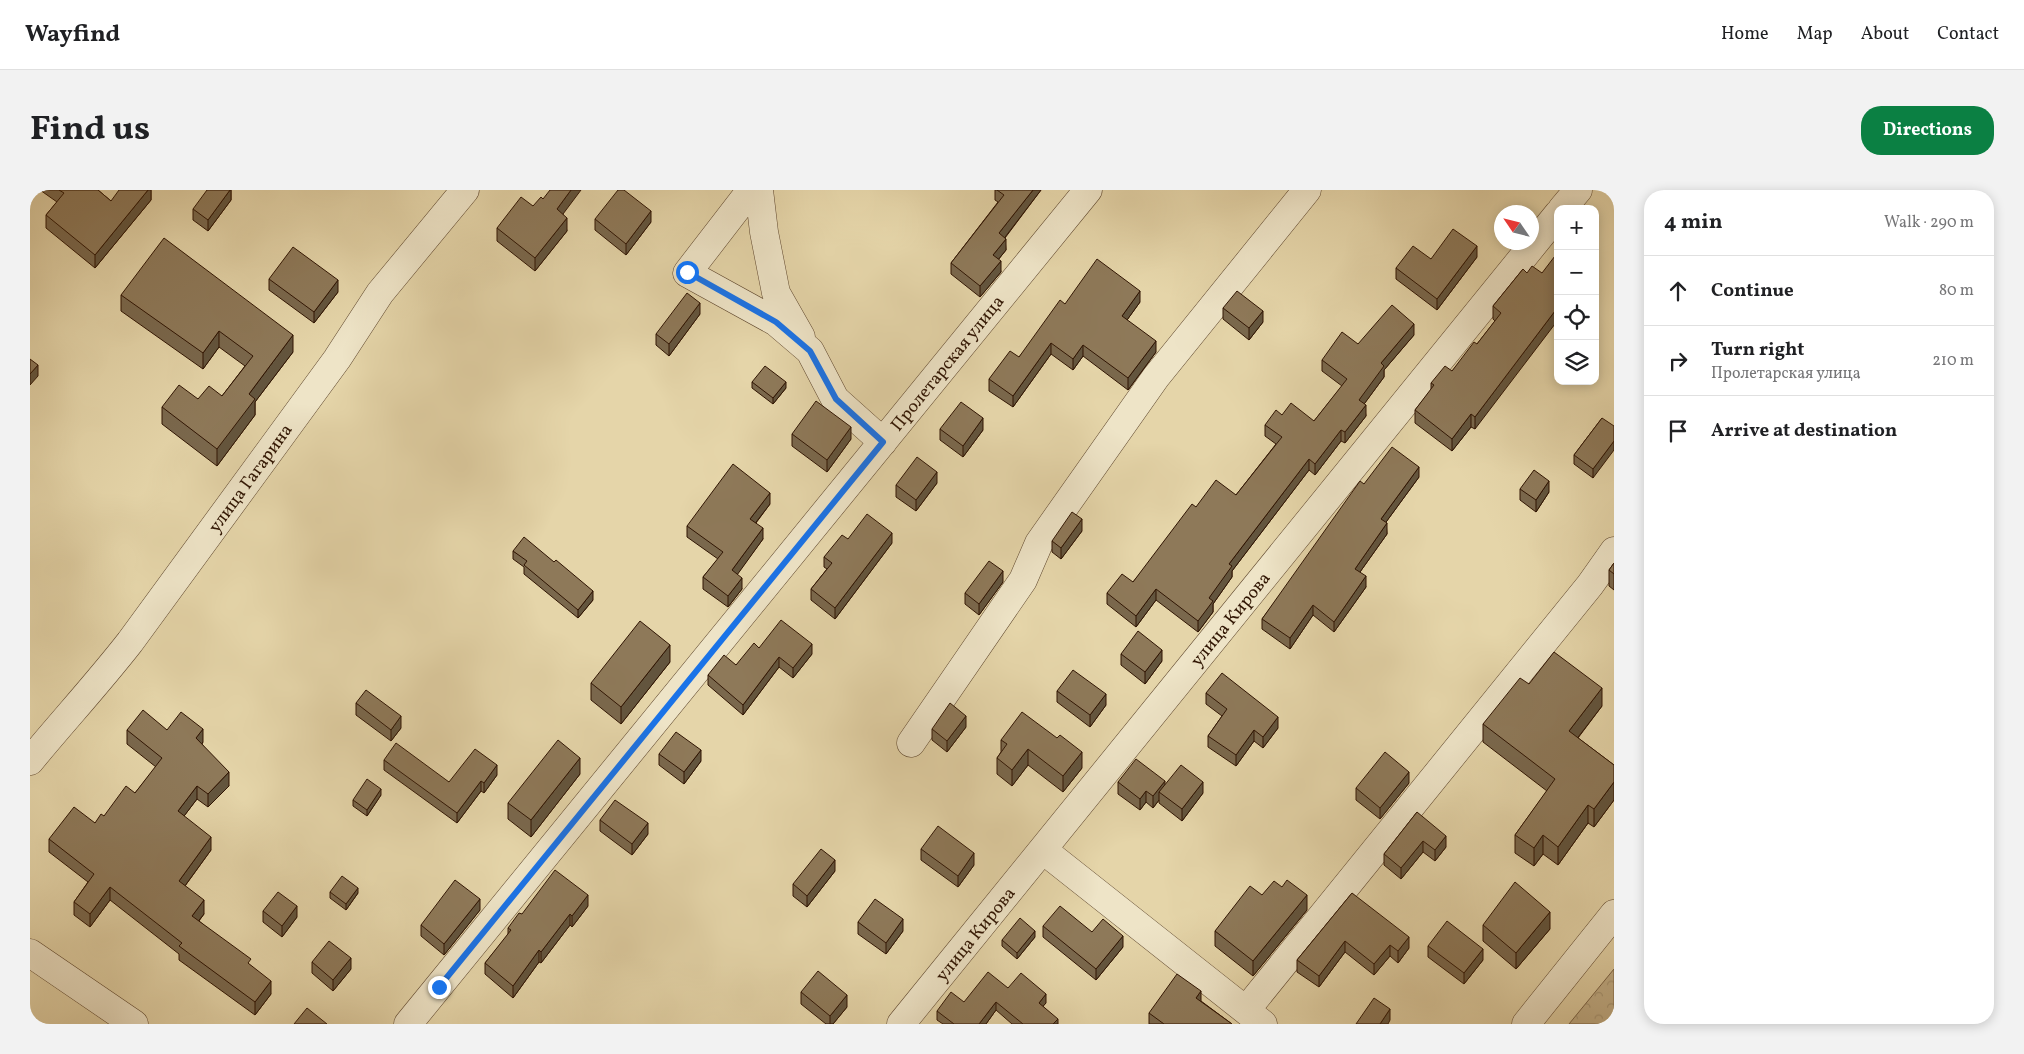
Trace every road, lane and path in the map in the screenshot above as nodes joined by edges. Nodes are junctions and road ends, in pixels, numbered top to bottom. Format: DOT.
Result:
graph roads {
  1 [pos="465,190"];
  2 [pos="751,190"];
  3 [pos="759,190"];
  4 [pos="1088,190"];
  5 [pos="1307,190"];
  6 [pos="1578,190"];
  7 [pos="1565,205"];
  8 [pos="1554,219"];
  9 [pos="810,351"];
  10 [pos="883,442"];
  11 [pos="1614,551"];
  12 [pos="911,743"];
  13 [pos="30,761"];
  14 [pos="1043,850"];
  15 [pos="1614,914"];
  16 [pos="30,952"];
  17 [pos="1254,1017"];
  18 [pos="134,1024"];
  19 [pos="408,1024"];
  20 [pos="901,1024"];
  21 [pos="1526,1024"];
  1 -- 13 [label="street, улица Гагарина"];
  2 -- 9 [label="street"];
  3 -- 9 [label="street"];
  4 -- 10 [label="street, Пролетарская улица"];
  5 -- 12 [label="street"];
  6 -- 7 [label="street"];
  8 -- 14 [label="street, улица Кирова"];
  9 -- 10 [label="street"];
  10 -- 19 [label="street, Пролетарская улица"];
  11 -- 17 [label="street"];
  14 -- 17 [label="street"];
  14 -- 20 [label="street, улица Кирова"];
  15 -- 21 [label="street"];
  16 -- 18 [label="street"];
}
